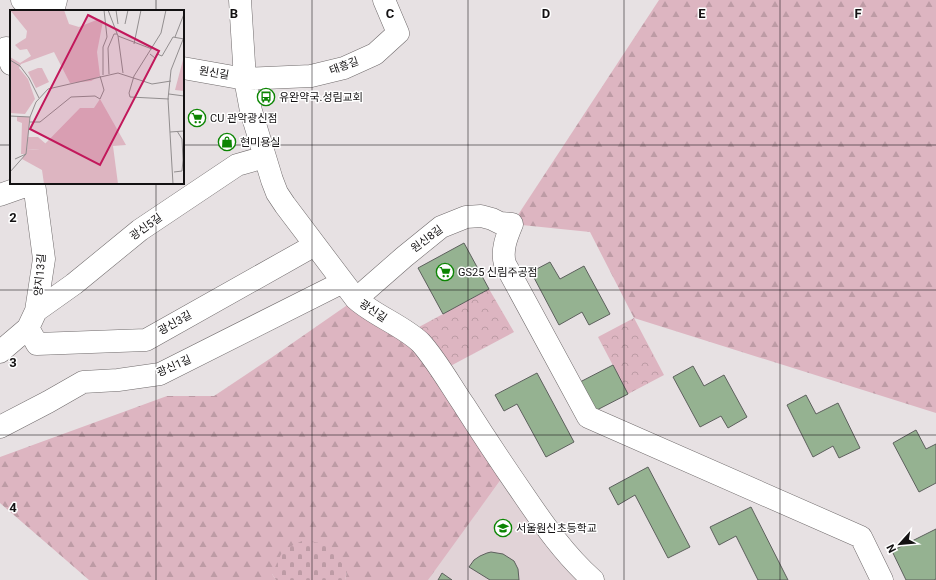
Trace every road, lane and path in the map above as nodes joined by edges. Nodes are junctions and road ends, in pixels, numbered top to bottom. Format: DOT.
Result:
graph roads {
  1 [pos="22,0"];
  2 [pos="240,0"];
  3 [pos="384,0"];
  4 [pos="53,10"];
  5 [pos="184,68"];
  6 [pos="246,78"];
  7 [pos="265,158"];
  8 [pos="31,184"];
  9 [pos="34,184"];
  10 [pos="0,195"];
  11 [pos="315,245"];
  12 [pos="342,282"];
  13 [pos="356,299"];
  14 [pos="32,319"];
  15 [pos="0,352"];
  16 [pos="0,427"];
  17 [pos="593,580"];
  18 [pos="882,580"];
  1 -- 4 [label="street"];
  2 -- 6 [label="street, 광신길"];
  3 -- 6 [label="street, 태흥길"];
  5 -- 6 [label="street, 원신길"];
  6 -- 7 [label="street, 광신길"];
  7 -- 11 [label="street, 광신길"];
  7 -- 14 [label="street, 광신5길"];
  8 -- 10 [label="street"];
  9 -- 14 [label="street, 양지13길"];
  11 -- 12 [label="street, 광신길"];
  11 -- 14 [label="street, 광신3길"];
  12 -- 13 [label="street, 광신길"];
  12 -- 16 [label="street, 광신1길"];
  13 -- 17 [label="street, 광신길"];
  13 -- 18 [label="street, 원신8길"];
  14 -- 15 [label="street"];
}
